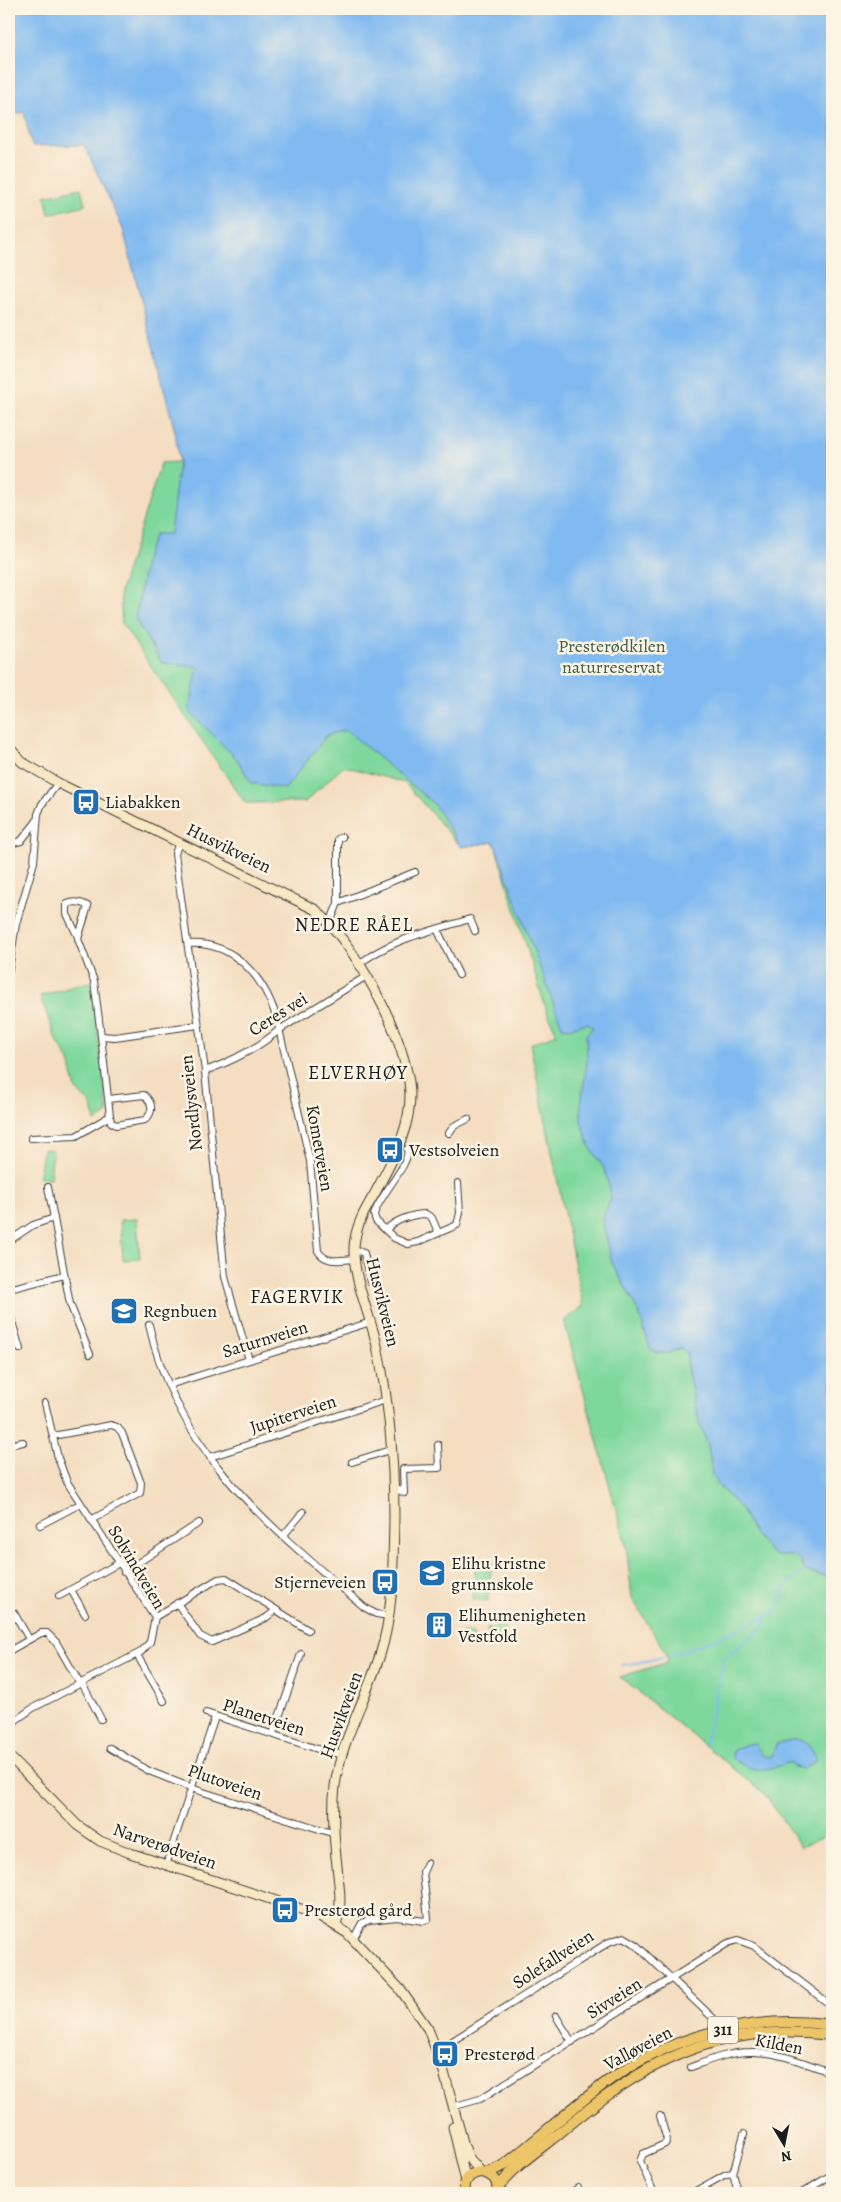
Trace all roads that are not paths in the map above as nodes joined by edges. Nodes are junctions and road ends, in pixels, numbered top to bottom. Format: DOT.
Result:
graph roads {
  1 [pos="9,747"];
  2 [pos="58,783"];
  3 [pos="36,822"];
  4 [pos="342,837"];
  5 [pos="180,842"];
  6 [pos="9,844"];
  7 [pos="416,872"];
  8 [pos="338,903"];
  9 [pos="330,923"];
  10 [pos="437,929"];
  11 [pos="475,931"];
  12 [pos="78,936"];
  13 [pos="188,944"];
  14 [pos="358,965"];
  15 [pos="9,969"];
  16 [pos="365,976"];
  17 [pos="459,976"];
  18 [pos="198,1025"];
  19 [pos="279,1030"];
  20 [pos="101,1036"];
  21 [pos="204,1071"];
  22 [pos="108,1100"];
  23 [pos="110,1116"];
  24 [pos="468,1119"];
  25 [pos="449,1134"];
  26 [pos="31,1138"];
  27 [pos="407,1149"];
  28 [pos="458,1183"];
  29 [pos="48,1187"];
  30 [pos="54,1218"];
  31 [pos="386,1230"];
  32 [pos="438,1232"];
  33 [pos="9,1241"];
  34 [pos="354,1250"];
  35 [pos="355,1259"];
  36 [pos="64,1275"];
  37 [pos="370,1282"];
  38 [pos="9,1289"];
  39 [pos="9,1311"];
  40 [pos="371,1322"];
  41 [pos="149,1325"];
  42 [pos="20,1349"];
  43 [pos="90,1354"];
  44 [pos="249,1360"];
  45 [pos="169,1386"];
  46 [pos="386,1400"];
  47 [pos="45,1403"];
  48 [pos="53,1436"];
  49 [pos="23,1442"];
  50 [pos="9,1445"];
  51 [pos="438,1445"];
  52 [pos="390,1450"];
  53 [pos="210,1457"];
  54 [pos="352,1462"];
  55 [pos="393,1487"];
  56 [pos="80,1504"];
  57 [pos="303,1512"];
  58 [pos="91,1520"];
  59 [pos="199,1523"];
  60 [pos="40,1525"];
  61 [pos="282,1536"];
  62 [pos="119,1563"];
  63 [pos="124,1572"];
  64 [pos="71,1590"];
  65 [pos="59,1596"];
  66 [pos="177,1603"];
  67 [pos="276,1610"];
  68 [pos="14,1614"];
  69 [pos="85,1614"];
  70 [pos="389,1616"];
  71 [pos="155,1617"];
  72 [pos="308,1630"];
  73 [pos="29,1639"];
  74 [pos="9,1651"];
  75 [pos="301,1654"];
  76 [pos="137,1655"];
  77 [pos="81,1683"];
  78 [pos="164,1701"];
  79 [pos="206,1713"];
  80 [pos="215,1717"];
  81 [pos="102,1719"];
  82 [pos="9,1725"];
  83 [pos="273,1734"];
  84 [pos="110,1748"];
  85 [pos="342,1753"];
  86 [pos="9,1756"];
  87 [pos="192,1788"];
  88 [pos="335,1834"];
  89 [pos="427,1863"];
  90 [pos="166,1865"];
  91 [pos="336,1924"];
  92 [pos="354,1938"];
  93 [pos="673,1979"];
  94 [pos="832,2006"];
  95 [pos="556,2016"];
  96 [pos="713,2018"];
  97 [pos="832,2025"];
  98 [pos="832,2035"];
  99 [pos="572,2042"];
  100 [pos="446,2045"];
  101 [pos="691,2067"];
  102 [pos="832,2073"];
  103 [pos="452,2109"];
  104 [pos="660,2116"];
  105 [pos="744,2134"];
  106 [pos="484,2172"];
  107 [pos="733,2172"];
  108 [pos="832,2178"];
  109 [pos="466,2181"];
  110 [pos="578,2188"];
  111 [pos="498,2191"];
  112 [pos="465,2193"];
  113 [pos="571,2193"];
  114 [pos="654,2193"];
  115 [pos="692,2193"];
  116 [pos="738,2193"];
  117 [pos="802,2193"];
  1 -- 2 [label="main road, Husvikveien"];
  2 -- 3 [label="street"];
  2 -- 5 [label="main road, Husvikveien"];
  3 -- 6 [label="street"];
  3 -- 15 [label="street"];
  4 -- 8 [label="street"];
  5 -- 9 [label="main road, Husvikveien"];
  5 -- 13 [label="street, Nordlysveien"];
  7 -- 8 [label="street"];
  8 -- 9 [label="street"];
  9 -- 14 [label="main road, Husvikveien"];
  10 -- 11 [label="street"];
  10 -- 14 [label="street"];
  10 -- 17 [label="street"];
  12 -- 12 [label="street"];
  12 -- 20 [label="street"];
  13 -- 18 [label="street, Nordlysveien"];
  13 -- 19 [label="street, Kometveien"];
  14 -- 16 [label="main road, Husvikveien"];
  16 -- 19 [label="street, Ceres vei"];
  16 -- 34 [label="main road, Husvikveien"];
  18 -- 20 [label="street"];
  18 -- 21 [label="street, Nordlysveien"];
  19 -- 21 [label="street, Ceres vei"];
  19 -- 35 [label="street, Kometveien"];
  20 -- 22 [label="street"];
  21 -- 44 [label="street, Nordlysveien"];
  22 -- 23 [label="street"];
  22 -- 23 [label="street"];
  23 -- 26 [label="street"];
  24 -- 25 [label="street"];
  27 -- 31 [label="street"];
  28 -- 32 [label="street"];
  29 -- 30 [label="street"];
  30 -- 33 [label="street"];
  30 -- 36 [label="street"];
  31 -- 32 [label="street"];
  31 -- 32 [label="street"];
  34 -- 35 [label="main road, Husvikveien"];
  34 -- 37 [label="street"];
  35 -- 40 [label="main road, Husvikveien"];
  36 -- 38 [label="street"];
  36 -- 43 [label="street"];
  39 -- 42 [label="street"];
  40 -- 44 [label="street, Saturnveien"];
  40 -- 46 [label="main road, Husvikveien"];
  41 -- 45 [label="street"];
  44 -- 45 [label="street, Saturnveien"];
  45 -- 53 [label="street"];
  46 -- 52 [label="main road, Husvikveien"];
  46 -- 53 [label="street, Jupiterveien"];
  47 -- 48 [label="street, Solvindveien"];
  48 -- 56 [label="street, Solvindveien"];
  48 -- 58 [label="street, Solvindveien"];
  49 -- 50 [label="street"];
  51 -- 55 [label="street"];
  52 -- 54 [label="street"];
  52 -- 55 [label="main road, Husvikveien"];
  53 -- 61 [label="street"];
  55 -- 70 [label="main road, Husvikveien"];
  56 -- 58 [label="street, Solvindveien"];
  56 -- 60 [label="street"];
  57 -- 61 [label="street"];
  58 -- 62 [label="street, Solvindveien"];
  59 -- 63 [label="street"];
  61 -- 70 [label="street"];
  62 -- 63 [label="street, Solvindveien"];
  62 -- 64 [label="street"];
  63 -- 71 [label="street, Solvindveien"];
  64 -- 65 [label="street"];
  64 -- 69 [label="street"];
  66 -- 67 [label="street"];
  66 -- 67 [label="street"];
  66 -- 71 [label="street"];
  67 -- 72 [label="street"];
  68 -- 73 [label="street"];
  70 -- 85 [label="main road, Husvikveien"];
  71 -- 76 [label="street, Solvindveien"];
  73 -- 74 [label="street"];
  73 -- 77 [label="street"];
  75 -- 83 [label="street"];
  76 -- 77 [label="street, Solvindveien"];
  76 -- 78 [label="street"];
  77 -- 81 [label="street"];
  77 -- 82 [label="street, Solvindveien"];
  79 -- 80 [label="street, Planetveien"];
  80 -- 83 [label="street, Planetveien"];
  80 -- 87 [label="street"];
  83 -- 85 [label="street, Planetveien"];
  84 -- 87 [label="street, Plutoveien"];
  85 -- 88 [label="main road, Husvikveien"];
  86 -- 90 [label="main road, Narverødveien"];
  87 -- 88 [label="street, Plutoveien"];
  87 -- 90 [label="street"];
  88 -- 91 [label="main road, Husvikveien"];
  89 -- 92 [label="street"];
  90 -- 91 [label="main road, Narverødveien"];
  91 -- 92 [label="main road, Narverødveien"];
  92 -- 103 [label="main road, Narverødveien"];
  93 -- 94 [label="street, Sivveien"];
  93 -- 96 [label="street, Solefallveien"];
  93 -- 99 [label="street, Sivveien"];
  93 -- 100 [label="street, Solefallveien"];
  95 -- 99 [label="street"];
  97 -- 106 [label="main road, Valløveien / 311"];
  98 -- 111 [label="main road, Valløveien / 311"];
  99 -- 103 [label="street, Sivveien"];
  101 -- 102 [label="street, Kilden"];
  103 -- 106 [label="main road"];
  103 -- 109 [label="main road"];
  104 -- 114 [label="street"];
  105 -- 107 [label="street"];
  106 -- 109 [label="main road, 311"];
  106 -- 111 [label="main road, 311"];
  107 -- 115 [label="street"];
  107 -- 116 [label="street"];
  108 -- 117 [label="street"];
  109 -- 112 [label="main road"];
  110 -- 113 [label="street"];
}
